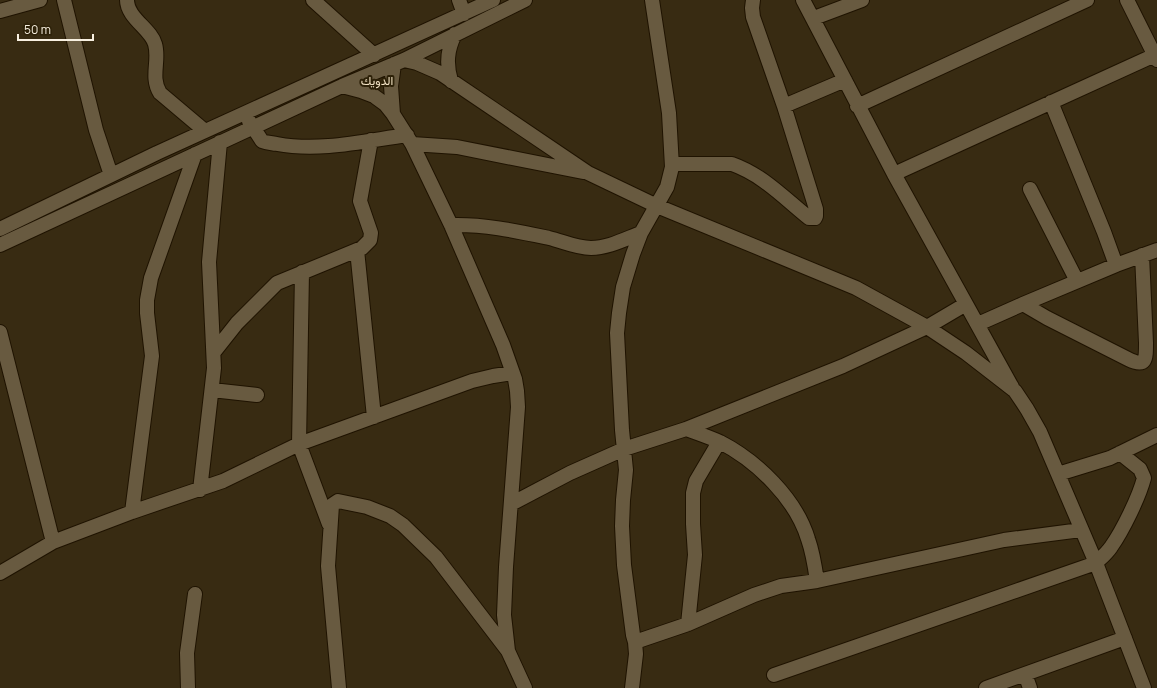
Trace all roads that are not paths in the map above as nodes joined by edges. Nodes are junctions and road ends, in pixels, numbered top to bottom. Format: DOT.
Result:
graph roads {
  1 [pos="40,0"];
  2 [pos="64,0"];
  3 [pos="127,0"];
  4 [pos="313,0"];
  5 [pos="459,0"];
  6 [pos="525,0"];
  7 [pos="652,0"];
  8 [pos="753,0"];
  9 [pos="803,0"];
  10 [pos="862,0"];
  11 [pos="1087,0"];
  12 [pos="1127,0"];
  13 [pos="488,7"];
  14 [pos="0,11"];
  15 [pos="464,14"];
  16 [pos="814,18"];
  17 [pos="455,34"];
  18 [pos="374,55"];
  19 [pos="1156,57"];
  20 [pos="399,62"];
  21 [pos="845,80"];
  22 [pos="451,81"];
  23 [pos="342,86"];
  24 [pos="1051,102"];
  25 [pos="784,106"];
  26 [pos="857,106"];
  27 [pos="245,113"];
  28 [pos="393,114"];
  29 [pos="253,128"];
  30 [pos="205,132"];
  31 [pos="409,139"];
  32 [pos="371,140"];
  33 [pos="220,142"];
  34 [pos="195,154"];
  35 [pos="672,164"];
  36 [pos="588,172"];
  37 [pos="894,174"];
  38 [pos="111,175"];
  39 [pos="1030,189"];
  40 [pos="657,206"];
  41 [pos="451,225"];
  42 [pos="0,229"];
  43 [pos="641,233"];
  44 [pos="0,245"];
  45 [pos="357,250"];
  46 [pos="1157,250"];
  47 [pos="1142,255"];
  48 [pos="1116,265"];
  49 [pos="302,272"];
  50 [pos="1077,281"];
  51 [pos="966,304"];
  52 [pos="1023,304"];
  53 [pos="978,324"];
  54 [pos="927,327"];
  55 [pos="0,332"];
  56 [pos="214,352"];
  57 [pos="3,356"];
  58 [pos="513,373"];
  59 [pos="212,390"];
  60 [pos="1015,392"];
  61 [pos="257,395"];
  62 [pos="374,416"];
  63 [pos="686,429"];
  64 [pos="1157,435"];
  65 [pos="719,442"];
  66 [pos="299,444"];
  67 [pos="624,449"];
  68 [pos="1120,453"];
  69 [pos="1058,474"];
  70 [pos="200,490"];
  71 [pos="511,504"];
  72 [pos="132,512"];
  73 [pos="330,527"];
  74 [pos="1082,530"];
  75 [pos="53,542"];
  76 [pos="1096,563"];
  77 [pos="0,573"];
  78 [pos="817,581"];
  79 [pos="195,594"];
  80 [pos="688,624"];
  81 [pos="1125,638"];
  82 [pos="636,642"];
  83 [pos="508,651"];
  84 [pos="1025,674"];
  85 [pos="774,675"];
  86 [pos="188,688"];
  87 [pos="339,688"];
  88 [pos="525,688"];
  89 [pos="632,688"];
  90 [pos="986,688"];
  91 [pos="1030,688"];
  92 [pos="1144,688"];
  1 -- 14 [label="street"];
  2 -- 38 [label="street"];
  3 -- 30 [label="street"];
  4 -- 18 [label="street"];
  5 -- 15 [label="street"];
  6 -- 13 [label="street"];
  7 -- 35 [label="street"];
  8 -- 25 [label="street"];
  9 -- 16 [label="street"];
  10 -- 16 [label="street"];
  11 -- 26 [label="street"];
  12 -- 19 [label="street"];
  13 -- 15 [label="street"];
  13 -- 17 [label="street"];
  15 -- 18 [label="street"];
  16 -- 21 [label="street"];
  17 -- 20 [label="street"];
  17 -- 22 [label="street"];
  18 -- 27 [label="street"];
  19 -- 24 [label="street"];
  20 -- 22 [label="street"];
  20 -- 23 [label="street"];
  20 -- 28 [label="street"];
  21 -- 25 [label="street"];
  21 -- 26 [label="street"];
  22 -- 36 [label="street"];
  23 -- 28 [label="street"];
  23 -- 29 [label="street"];
  24 -- 37 [label="street"];
  24 -- 48 [label="street"];
  25 -- 35 [label="street"];
  26 -- 37 [label="street"];
  27 -- 29 [label="street"];
  27 -- 30 [label="street"];
  28 -- 31 [label="street"];
  29 -- 32 [label="street"];
  29 -- 33 [label="street"];
  30 -- 38 [label="street"];
  31 -- 32 [label="street"];
  31 -- 36 [label="street"];
  31 -- 41 [label="street"];
  32 -- 45 [label="street"];
  33 -- 34 [label="street"];
  33 -- 56 [label="street"];
  34 -- 44 [label="street"];
  34 -- 72 [label="street"];
  35 -- 40 [label="street"];
  36 -- 40 [label="street"];
  37 -- 51 [label="street"];
  38 -- 42 [label="street"];
  39 -- 50 [label="street"];
  40 -- 43 [label="street"];
  40 -- 54 [label="street"];
  41 -- 43 [label="street"];
  41 -- 58 [label="street"];
  43 -- 67 [label="street"];
  45 -- 49 [label="street"];
  45 -- 62 [label="street"];
  46 -- 47 [label="street"];
  47 -- 48 [label="street"];
  47 -- 52 [label="street"];
  48 -- 50 [label="street"];
  49 -- 56 [label="street"];
  49 -- 66 [label="street"];
  50 -- 52 [label="street"];
  51 -- 53 [label="street"];
  51 -- 54 [label="street"];
  52 -- 53 [label="street"];
  53 -- 60 [label="street"];
  54 -- 60 [label="street"];
  54 -- 63 [label="street"];
  55 -- 57 [label="street"];
  56 -- 59 [label="street"];
  57 -- 75 [label="street"];
  58 -- 62 [label="street"];
  58 -- 71 [label="street"];
  59 -- 61 [label="street"];
  59 -- 70 [label="street"];
  60 -- 69 [label="street"];
  62 -- 66 [label="street"];
  63 -- 65 [label="street"];
  63 -- 67 [label="street"];
  64 -- 68 [label="street"];
  65 -- 78 [label="street"];
  65 -- 80 [label="street"];
  66 -- 70 [label="street"];
  66 -- 73 [label="street"];
  67 -- 71 [label="street"];
  67 -- 82 [label="street"];
  68 -- 69 [label="street"];
  68 -- 76 [label="street"];
  69 -- 74 [label="street"];
  70 -- 72 [label="street"];
  71 -- 83 [label="street"];
  72 -- 75 [label="street"];
  73 -- 83 [label="street"];
  73 -- 87 [label="street"];
  74 -- 76 [label="street"];
  74 -- 78 [label="street"];
  75 -- 77 [label="street"];
  76 -- 81 [label="street"];
  76 -- 85 [label="street"];
  78 -- 80 [label="street"];
  79 -- 86 [label="street"];
  80 -- 82 [label="street"];
  81 -- 84 [label="street"];
  81 -- 92 [label="street"];
  82 -- 89 [label="street"];
  83 -- 88 [label="street"];
  84 -- 90 [label="street"];
  84 -- 91 [label="street"];
}
